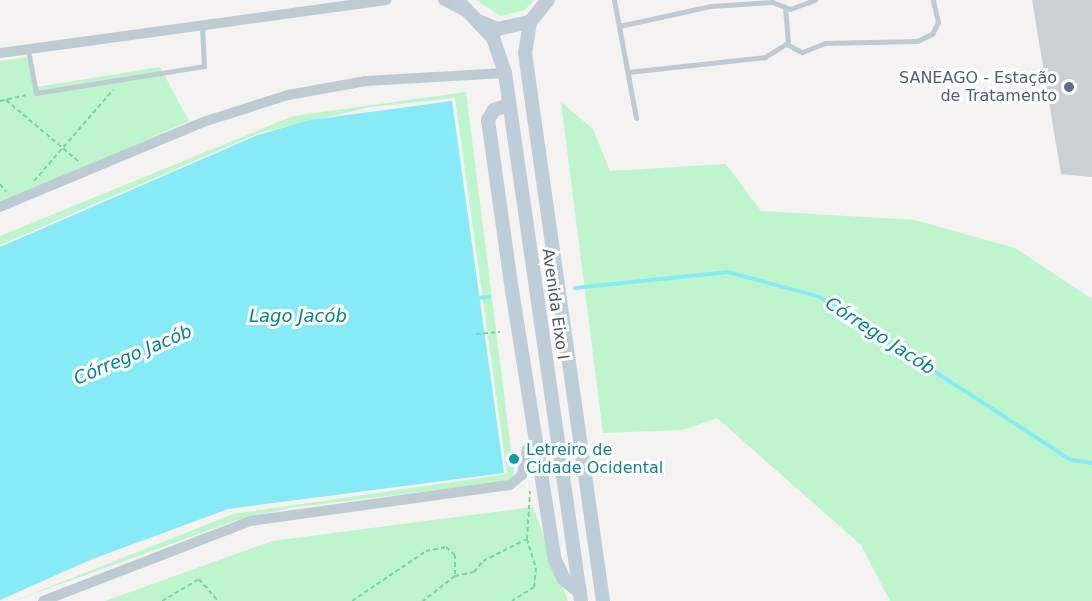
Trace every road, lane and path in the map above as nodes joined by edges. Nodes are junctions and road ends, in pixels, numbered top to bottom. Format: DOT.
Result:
graph roads {
  1 [pos="386,0"];
  2 [pos="443,0"];
  3 [pos="457,0"];
  4 [pos="548,0"];
  5 [pos="614,0"];
  6 [pos="815,0"];
  7 [pos="933,0"];
  8 [pos="785,8"];
  9 [pos="471,17"];
  10 [pos="530,22"];
  11 [pos="201,23"];
  12 [pos="619,26"];
  13 [pos="788,44"];
  14 [pos="28,50"];
  15 [pos="0,53"];
  16 [pos="628,72"];
  17 [pos="505,73"];
  18 [pos="121,80"];
  19 [pos="36,93"];
  20 [pos="6,100"];
  21 [pos="0,101"];
  22 [pos="509,105"];
  23 [pos="636,118"];
  24 [pos="63,145"];
  25 [pos="87,170"];
  26 [pos="18,199"];
  27 [pos="0,207"];
  28 [pos="500,332"];
  29 [pos="476,334"];
  30 [pos="537,444"];
  31 [pos="522,475"];
  32 [pos="527,539"];
  33 [pos="455,576"];
  34 [pos="580,596"];
  35 [pos="43,601"];
  36 [pos="162,601"];
  37 [pos="218,601"];
  38 [pos="352,601"];
  39 [pos="423,601"];
  40 [pos="512,601"];
  41 [pos="603,601"];
  1 -- 11 [label="street"];
  2 -- 9 [label="street"];
  3 -- 9 [label="main road, Avenida Eixo I"];
  4 -- 10 [label="main road"];
  5 -- 12 [label="lane"];
  6 -- 8 [label="lane"];
  7 -- 13 [label="lane"];
  8 -- 12 [label="lane"];
  8 -- 13 [label="lane"];
  9 -- 10 [label="main road"];
  9 -- 17 [label="main road, Avenida Eixo I"];
  10 -- 41 [label="main road, Avenida Eixo I"];
  11 -- 14 [label="street"];
  11 -- 18 [label="lane"];
  12 -- 16 [label="lane"];
  13 -- 16 [label="lane"];
  14 -- 15 [label="street"];
  14 -- 19 [label="lane"];
  16 -- 23 [label="lane"];
  17 -- 22 [label="main road, Avenida Eixo I"];
  17 -- 25 [label="street"];
  18 -- 19 [label="lane"];
  18 -- 24 [label="path"];
  19 -- 20 [label="path"];
  20 -- 21 [label="path"];
  20 -- 24 [label="path"];
  22 -- 30 [label="main road"];
  22 -- 34 [label="main road, Avenida Eixo I"];
  24 -- 25 [label="path"];
  24 -- 26 [label="path"];
  25 -- 26 [label="street"];
  26 -- 27 [label="street"];
  28 -- 29 [label="path"];
  30 -- 31 [label="street"];
  30 -- 34 [label="main road"];
  31 -- 32 [label="path"];
  31 -- 35 [label="street"];
  32 -- 33 [label="path"];
  32 -- 40 [label="path"];
  33 -- 38 [label="path"];
  33 -- 39 [label="path"];
  36 -- 37 [label="path"];
}
